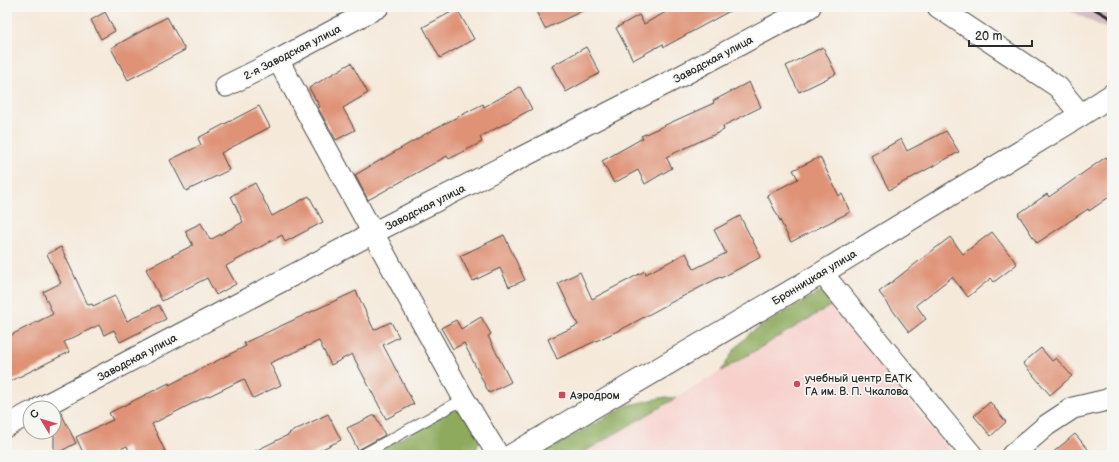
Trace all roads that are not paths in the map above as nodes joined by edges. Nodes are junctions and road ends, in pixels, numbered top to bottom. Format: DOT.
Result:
graph roads {
  1 [pos="378,7"];
  2 [pos="810,7"];
  3 [pos="938,7"];
  4 [pos="278,60"];
  5 [pos="226,86"];
  6 [pos="1112,95"];
  7 [pos="1080,115"];
  8 [pos="373,233"];
  9 [pos="822,273"];
  10 [pos="1112,397"];
  11 [pos="464,399"];
  12 [pos="55,400"];
  13 [pos="22,418"];
  14 [pos="7,426"];
  15 [pos="362,455"];
  16 [pos="498,455"];
  17 [pos="512,455"];
  18 [pos="972,455"];
  19 [pos="1012,455"];
  1 -- 4 [label="street, 2-я Заводская улица"];
  2 -- 8 [label="street, Заводская улица"];
  3 -- 7 [label="street"];
  4 -- 5 [label="street, 2-я Заводская улица"];
  4 -- 8 [label="street"];
  6 -- 7 [label="main road, Бронницкая улица"];
  7 -- 9 [label="main road, Бронницкая улица"];
  8 -- 11 [label="street"];
  8 -- 12 [label="street, Заводская улица"];
  9 -- 17 [label="main road, Бронницкая улица"];
  9 -- 18 [label="street"];
  10 -- 19 [label="street"];
  11 -- 15 [label="lane"];
  11 -- 16 [label="street"];
  13 -- 14 [label="street"];
}
